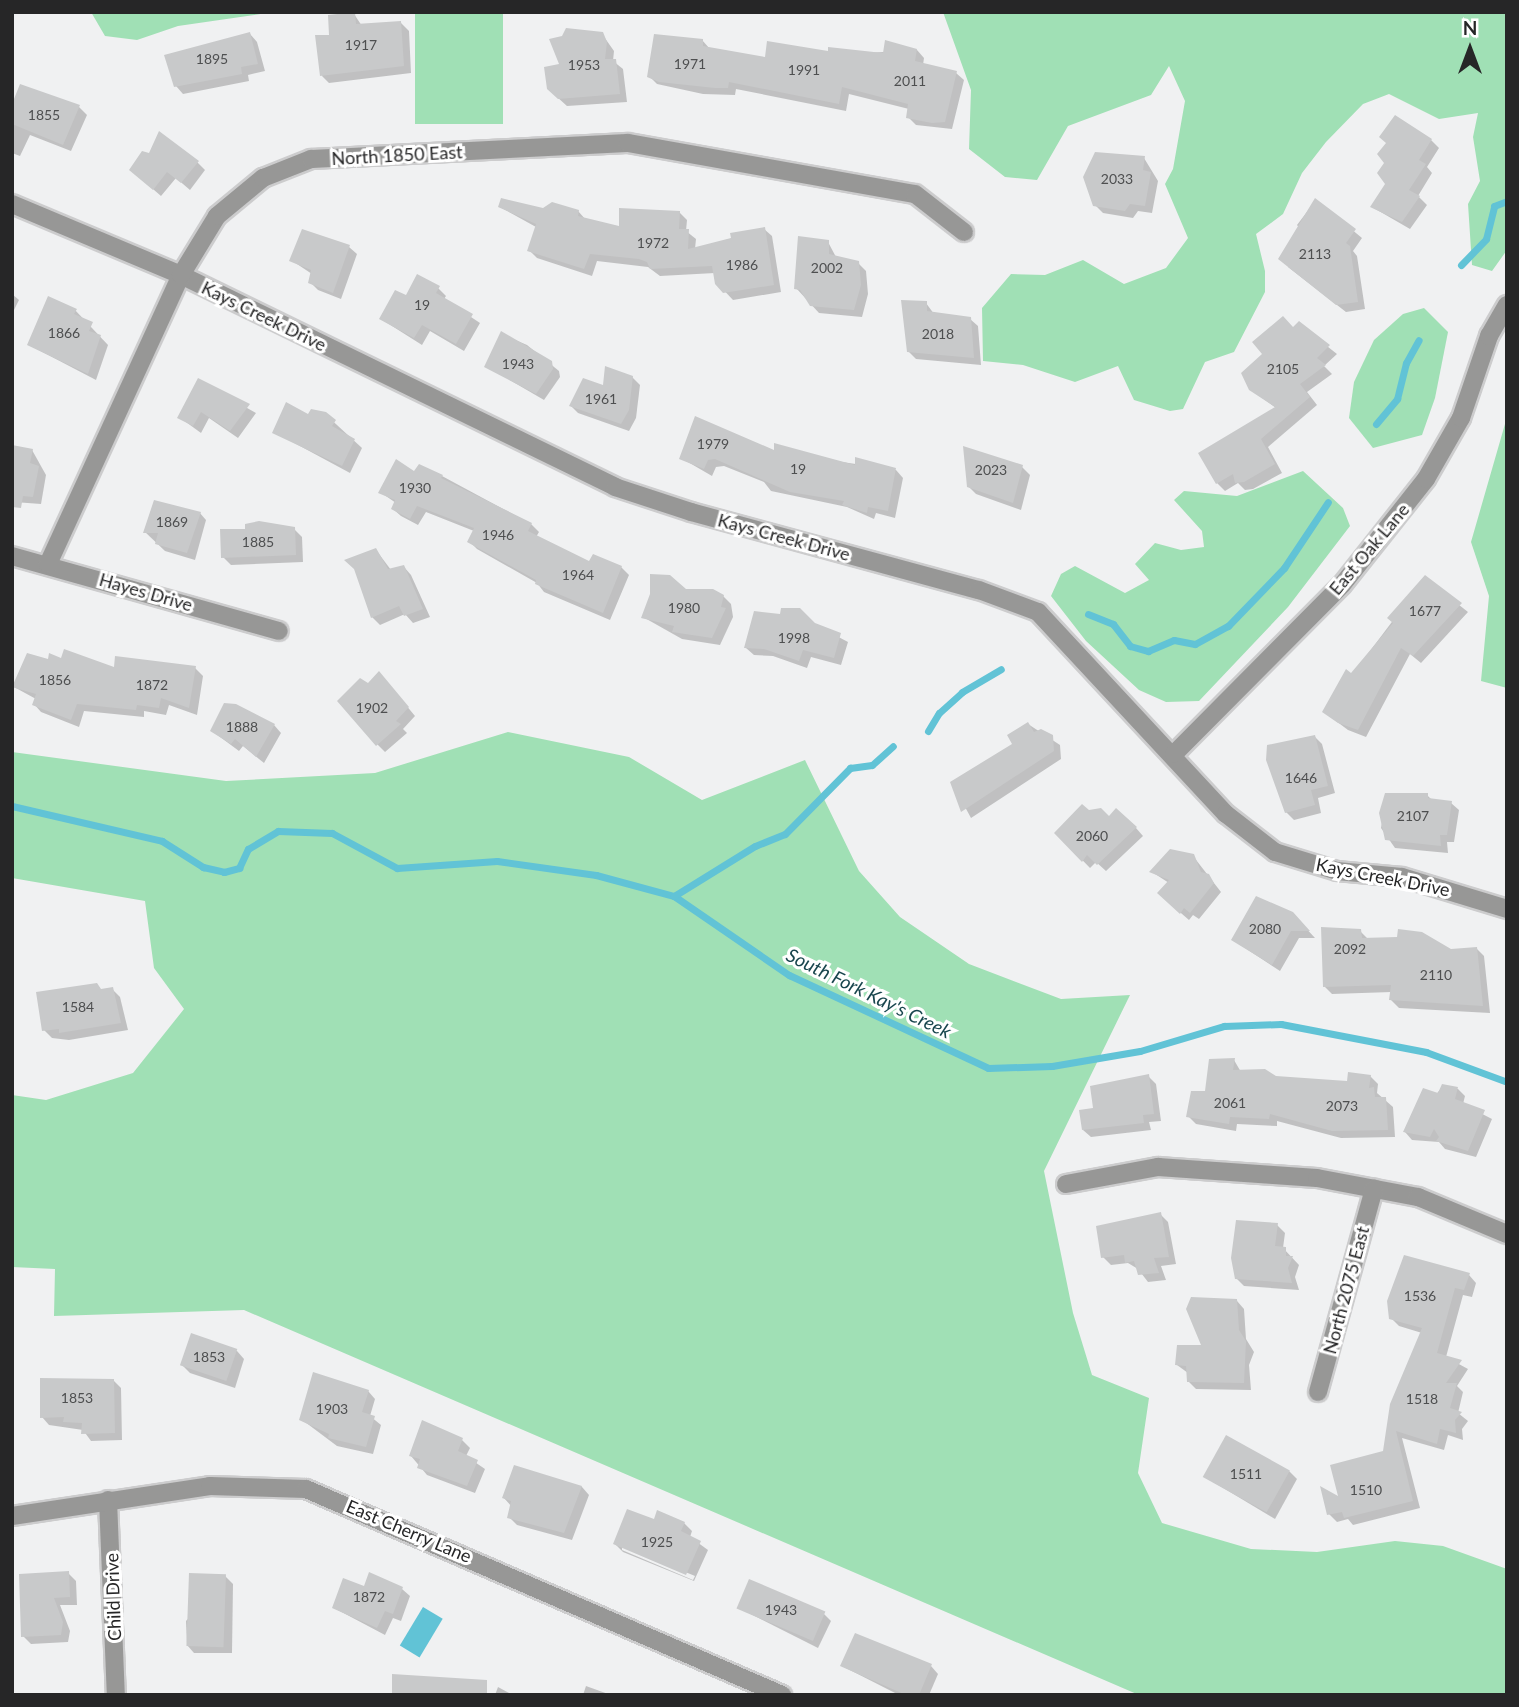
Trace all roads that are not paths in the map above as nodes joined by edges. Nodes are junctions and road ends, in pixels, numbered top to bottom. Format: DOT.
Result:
graph roads {
  1 [pos="12,204"];
  2 [pos="964,232"];
  3 [pos="181,275"];
  4 [pos="1507,305"];
  5 [pos="12,556"];
  6 [pos="48,564"];
  7 [pos="279,631"];
  8 [pos="1174,754"];
  9 [pos="1507,909"];
  10 [pos="1066,1184"];
  11 [pos="1374,1189"];
  12 [pos="1507,1234"];
  13 [pos="1318,1392"];
  14 [pos="107,1500"];
  15 [pos="12,1517"];
  16 [pos="116,1695"];
  17 [pos="782,1695"];
  1 -- 3 [label="street, Kays Creek Drive"];
  2 -- 3 [label="street, North 1850 East"];
  3 -- 6 [label="street, North 1850 East"];
  3 -- 8 [label="street, Kays Creek Drive"];
  4 -- 8 [label="street, East Oak Lane"];
  5 -- 6 [label="street, Hayes Drive"];
  6 -- 7 [label="street, Hayes Drive"];
  8 -- 9 [label="street, Kays Creek Drive"];
  10 -- 11 [label="street"];
  11 -- 12 [label="street"];
  11 -- 13 [label="street, North 2075 East"];
  14 -- 15 [label="street, East Cherry Lane"];
  14 -- 16 [label="street, Child Drive"];
  14 -- 17 [label="street, East Cherry Lane"];
}
